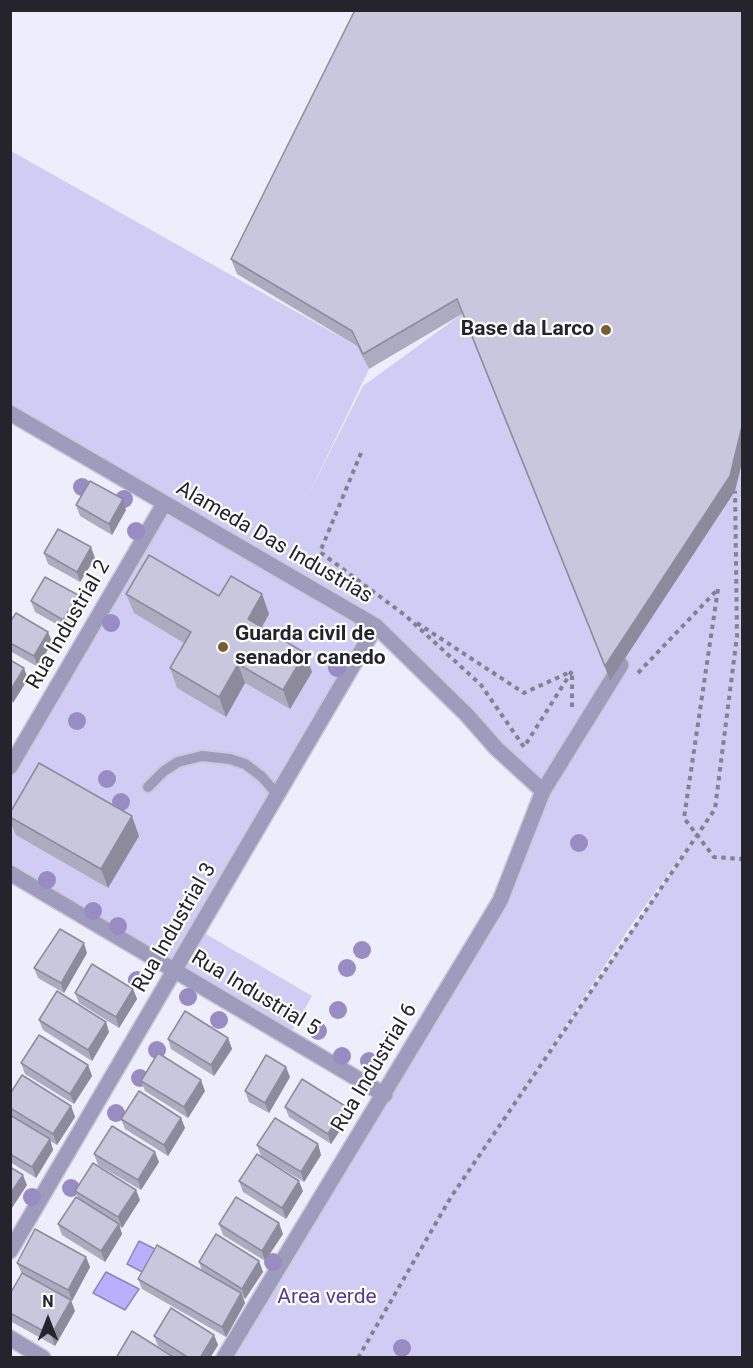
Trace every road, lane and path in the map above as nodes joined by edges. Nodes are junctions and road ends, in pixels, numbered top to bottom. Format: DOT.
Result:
graph roads {
  1 [pos="10,413"];
  2 [pos="361,453"];
  3 [pos="735,491"];
  4 [pos="164,504"];
  5 [pos="406,616"];
  6 [pos="376,626"];
  7 [pos="630,651"];
  8 [pos="572,671"];
  9 [pos="637,675"];
  10 [pos="572,744"];
  11 [pos="10,767"];
  12 [pos="148,787"];
  13 [pos="543,791"];
  14 [pos="278,795"];
  15 [pos="697,835"];
  16 [pos="742,859"];
  17 [pos="10,873"];
  18 [pos="175,971"];
  19 [pos="385,1095"];
  20 [pos="10,1251"];
  21 [pos="10,1338"];
  22 [pos="44,1358"];
  23 [pos="224,1358"];
  24 [pos="358,1358"];
  1 -- 4 [label="street, Alameda Das Industrias"];
  2 -- 5 [label="path"];
  3 -- 15 [label="path"];
  4 -- 6 [label="street, Alameda Das Industrias"];
  4 -- 11 [label="street, Rua Industrial 2"];
  5 -- 8 [label="path"];
  5 -- 8 [label="path"];
  6 -- 13 [label="street, Alameda Das Industrias"];
  6 -- 14 [label="street, Rua Industrial 3"];
  7 -- 10 [label="street, Rua Industrial 6"];
  8 -- 10 [label="path"];
  9 -- 15 [label="path"];
  10 -- 13 [label="street, Rua Industrial 6"];
  12 -- 14 [label="lane"];
  13 -- 19 [label="street, Rua Industrial 6"];
  14 -- 18 [label="street, Rua Industrial 3"];
  15 -- 16 [label="path"];
  15 -- 24 [label="path"];
  17 -- 18 [label="street, Rua Industrial 5"];
  18 -- 19 [label="street, Rua Industrial 5"];
  18 -- 20 [label="street, Rua Industrial 3"];
  19 -- 23 [label="street, Rua Industrial 6"];
  21 -- 22 [label="street"];
}
